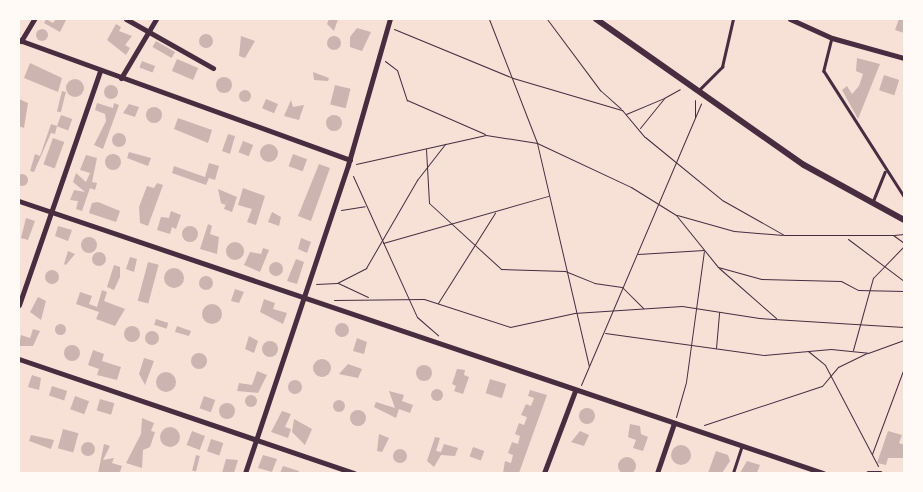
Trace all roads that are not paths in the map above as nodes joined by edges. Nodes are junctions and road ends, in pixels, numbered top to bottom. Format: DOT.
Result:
graph roads {
  1 [pos="34,19"];
  2 [pos="126,19"];
  3 [pos="156,19"];
  4 [pos="389,19"];
  5 [pos="596,19"];
  6 [pos="733,19"];
  7 [pos="790,19"];
  8 [pos="149,32"];
  9 [pos="832,38"];
  10 [pos="20,40"];
  11 [pos="904,58"];
  12 [pos="213,68"];
  13 [pos="100,71"];
  14 [pos="121,78"];
  15 [pos="698,91"];
  16 [pos="352,162"];
  17 [pos="886,172"];
  18 [pos="904,196"];
  19 [pos="19,201"];
  20 [pos="872,205"];
  21 [pos="51,212"];
  22 [pos="904,220"];
  23 [pos="305,297"];
  24 [pos="19,305"];
  25 [pos="19,359"];
  26 [pos="575,391"];
  27 [pos="674,423"];
  28 [pos="256,440"];
  29 [pos="742,446"];
  30 [pos="245,473"];
  31 [pos="354,473"];
  32 [pos="544,473"];
  33 [pos="657,473"];
  34 [pos="733,473"];
  35 [pos="823,473"];
  36 [pos="868,473"];
  37 [pos="881,473"];
  1 -- 10 [label="street"];
  2 -- 8 [label="street"];
  3 -- 8 [label="street"];
  4 -- 16 [label="street"];
  5 -- 15 [label="street"];
  6 -- 15 [label="lane"];
  7 -- 9 [label="street"];
  8 -- 12 [label="street"];
  8 -- 14 [label="street"];
  9 -- 11 [label="street"];
  9 -- 17 [label="lane"];
  10 -- 13 [label="street"];
  13 -- 14 [label="street"];
  13 -- 21 [label="street"];
  14 -- 16 [label="street"];
  15 -- 20 [label="street"];
  16 -- 23 [label="street"];
  17 -- 18 [label="lane"];
  17 -- 20 [label="lane"];
  19 -- 21 [label="street"];
  20 -- 22 [label="street"];
  21 -- 23 [label="street"];
  21 -- 24 [label="street"];
  23 -- 26 [label="street"];
  23 -- 28 [label="street"];
  25 -- 28 [label="street"];
  26 -- 27 [label="street"];
  26 -- 32 [label="street"];
  27 -- 29 [label="street"];
  27 -- 33 [label="street"];
  28 -- 30 [label="street"];
  28 -- 31 [label="street"];
  29 -- 34 [label="lane"];
  29 -- 35 [label="street"];
  36 -- 37 [label="street"];
}
